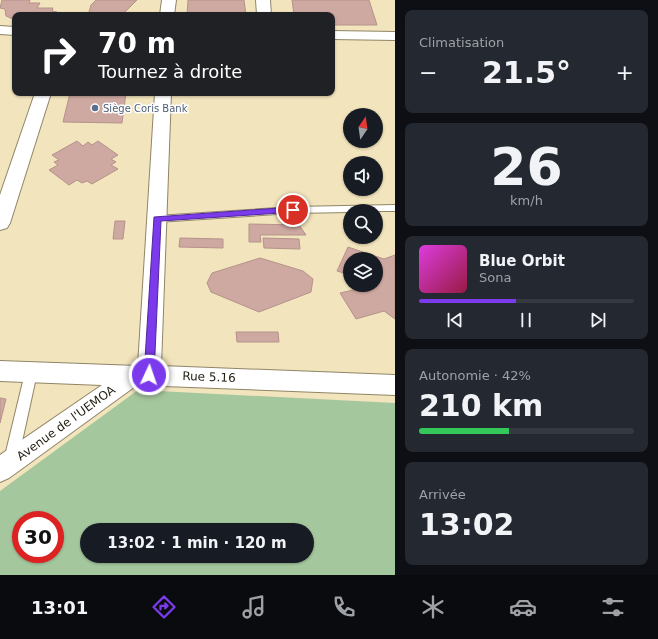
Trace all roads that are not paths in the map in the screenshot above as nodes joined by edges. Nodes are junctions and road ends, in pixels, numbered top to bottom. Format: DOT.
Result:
graph roads {
  1 [pos="169,0"];
  2 [pos="263,0"];
  3 [pos="168,12"];
  4 [pos="264,12"];
  5 [pos="0,30"];
  6 [pos="12,31"];
  7 [pos="335,34"];
  8 [pos="395,36"];
  9 [pos="42,96"];
  10 [pos="163,96"];
  11 [pos="395,208"];
  12 [pos="157,219"];
  13 [pos="0,223"];
  14 [pos="0,371"];
  15 [pos="31,372"];
  16 [pos="141,375"];
  17 [pos="395,385"];
  18 [pos="5,467"];
  1 -- 3 [label="street"];
  2 -- 4 [label="street"];
  5 -- 6 [label="street"];
  7 -- 8 [label="street"];
  9 -- 13 [label="street"];
  10 -- 12 [label="street"];
  11 -- 12 [label="lane"];
  12 -- 16 [label="street"];
  14 -- 15 [label="street, Rue 5.16"];
  15 -- 16 [label="street, Rue 5.16"];
  15 -- 18 [label="lane"];
  16 -- 17 [label="street, Rue 5.16"];
  16 -- 18 [label="street, Avenue de l'UEMOA"];
}
